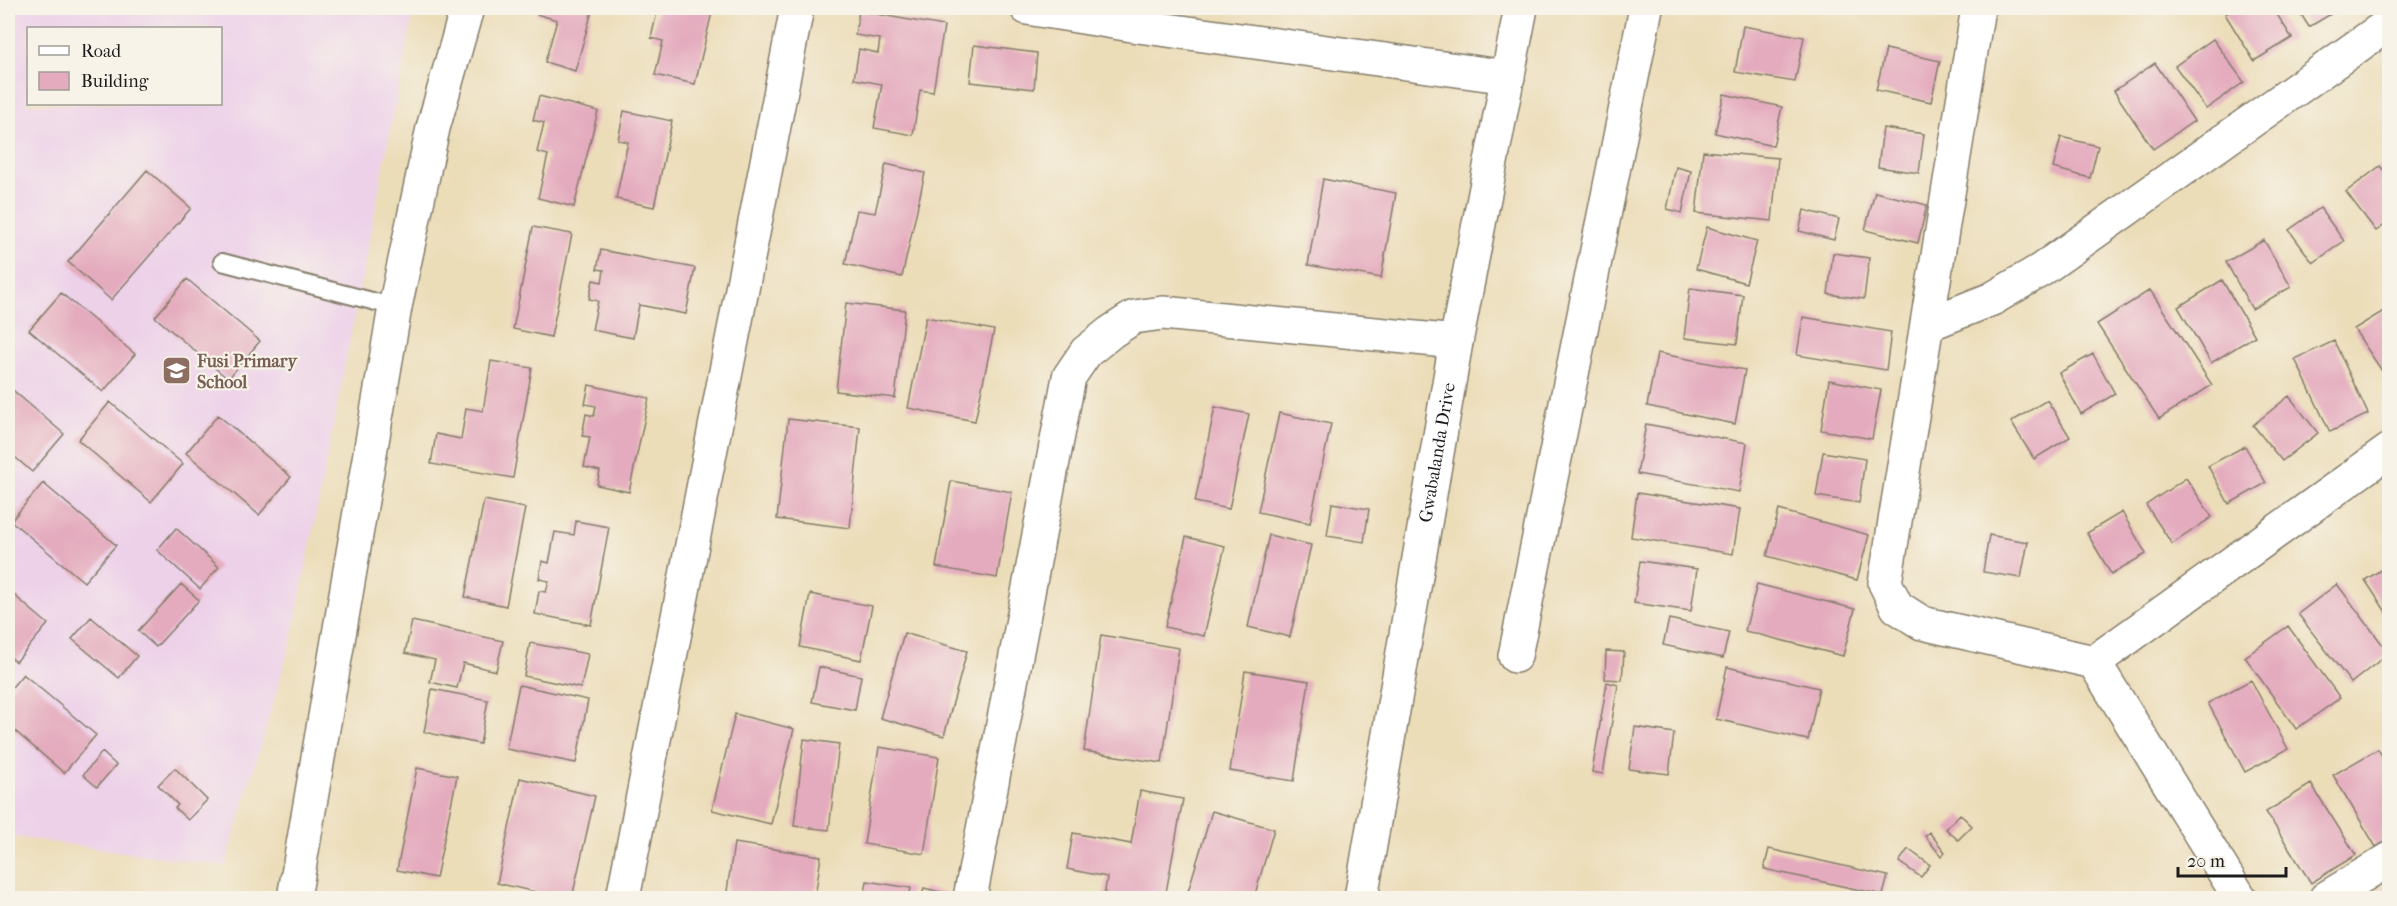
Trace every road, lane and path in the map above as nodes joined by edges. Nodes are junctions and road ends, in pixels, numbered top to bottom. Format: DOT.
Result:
graph roads {
  1 [pos="467,8"];
  2 [pos="797,8"];
  3 [pos="1028,8"];
  4 [pos="1521,8"];
  5 [pos="1646,8"];
  6 [pos="1978,8"];
  7 [pos="1140,17"];
  8 [pos="2390,23"];
  9 [pos="1508,77"];
  10 [pos="222,262"];
  11 [pos="395,307"];
  12 [pos="1929,324"];
  13 [pos="1456,342"];
  14 [pos="2390,450"];
  15 [pos="1515,656"];
  16 [pos="2094,662"];
  17 [pos="2390,859"];
  18 [pos="294,898"];
  19 [pos="623,898"];
  20 [pos="970,898"];
  21 [pos="1361,898"];
  22 [pos="2240,898"];
  23 [pos="2326,898"];
  1 -- 11 [label="street"];
  2 -- 19 [label="street"];
  3 -- 7 [label="street"];
  4 -- 9 [label="street, Gwabalanda Drive"];
  5 -- 15 [label="street"];
  6 -- 12 [label="street"];
  7 -- 9 [label="street"];
  8 -- 12 [label="street"];
  9 -- 13 [label="street, Gwabalanda Drive"];
  10 -- 11 [label="lane"];
  11 -- 18 [label="street"];
  12 -- 16 [label="street"];
  13 -- 20 [label="street"];
  13 -- 21 [label="street, Gwabalanda Drive"];
  14 -- 16 [label="street"];
  16 -- 22 [label="street"];
  17 -- 23 [label="street"];
}
